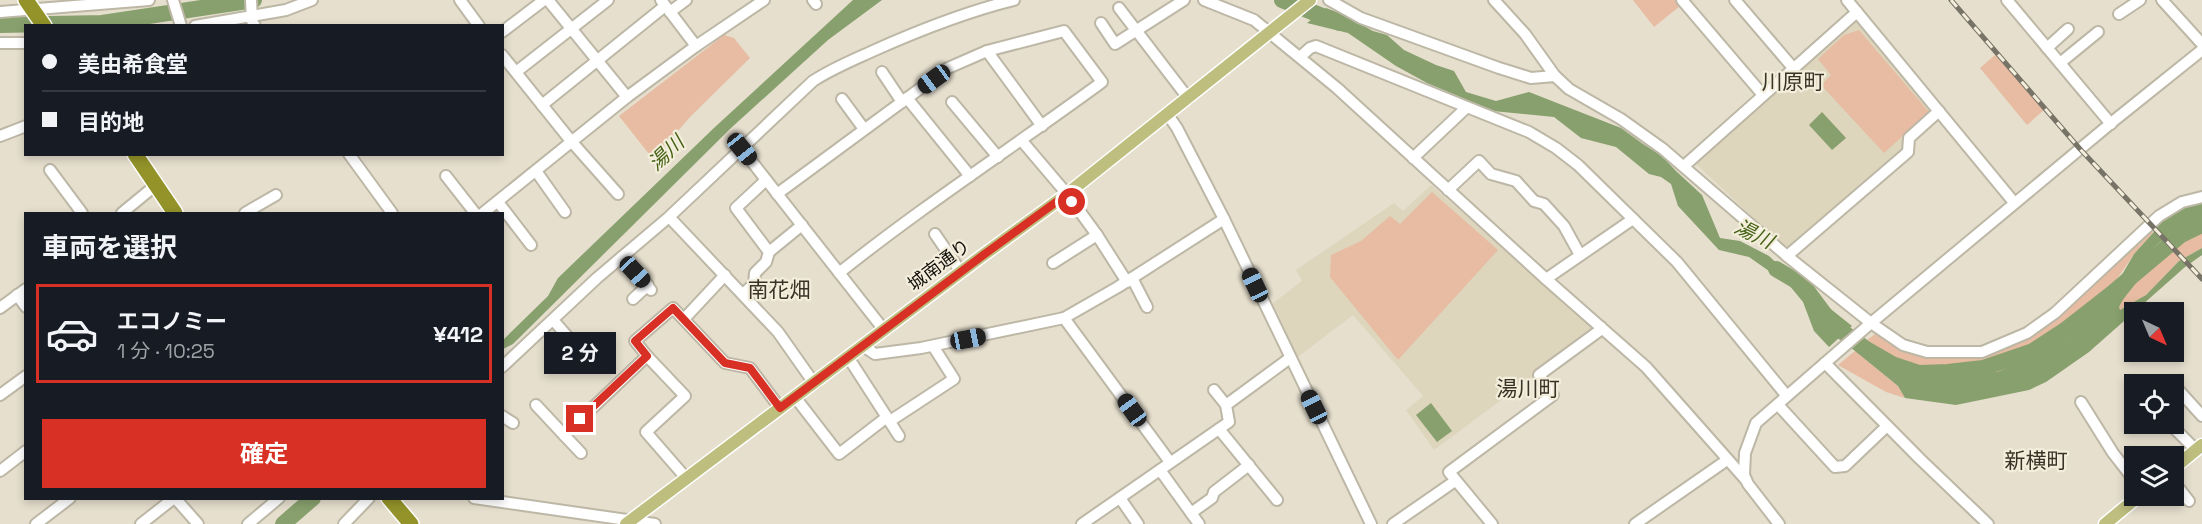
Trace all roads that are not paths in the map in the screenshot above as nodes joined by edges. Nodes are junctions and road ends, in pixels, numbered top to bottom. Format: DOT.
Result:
graph roads {
  1 [pos="149,0"];
  2 [pos="173,0"];
  3 [pos="251,0"];
  4 [pos="312,0"];
  5 [pos="546,0"];
  6 [pos="608,0"];
  7 [pos="686,0"];
  8 [pos="764,0"];
  9 [pos="1014,0"];
  10 [pos="1184,0"];
  11 [pos="1204,0"];
  12 [pos="1310,0"];
  13 [pos="1329,0"];
  14 [pos="1494,0"];
  15 [pos="1682,0"];
  16 [pos="1735,0"];
  17 [pos="1847,0"];
  18 [pos="2007,0"];
  19 [pos="2140,0"];
  20 [pos="2163,0"];
  21 [pos="465,2"];
  22 [pos="665,6"];
  23 [pos="31,7"];
  24 [pos="1119,8"];
  25 [pos="0,12"];
  26 [pos="1857,12"];
  27 [pos="2119,15"];
  28 [pos="253,21"];
  29 [pos="1101,23"];
  30 [pos="43,24"];
  31 [pos="180,24"];
  32 [pos="218,24"];
  33 [pos="478,24"];
  34 [pos="572,29"];
  35 [pos="2068,29"];
  36 [pos="504,31"];
  37 [pos="1137,31"];
  38 [pos="2098,32"];
  39 [pos="1270,33"];
  40 [pos="0,43"];
  41 [pos="24,43"];
  42 [pos="2202,44"];
  43 [pos="696,46"];
  44 [pos="2047,48"];
  45 [pos="2202,50"];
  46 [pos="987,51"];
  47 [pos="504,57"];
  48 [pos="1300,57"];
  49 [pos="597,61"];
  50 [pos="2060,63"];
  51 [pos="1794,69"];
  52 [pos="516,72"];
  53 [pos="882,72"];
  54 [pos="1555,76"];
  55 [pos="1763,95"];
  56 [pos="627,97"];
  57 [pos="1188,98"];
  58 [pos="842,99"];
  59 [pos="904,100"];
  60 [pos="952,102"];
  61 [pos="542,105"];
  62 [pos="1466,108"];
  63 [pos="1940,111"];
  64 [pos="1168,115"];
  65 [pos="2111,123"];
  66 [pos="1042,126"];
  67 [pos="24,127"];
  68 [pos="864,129"];
  69 [pos="0,136"];
  70 [pos="571,141"];
  71 [pos="1022,141"];
  72 [pos="742,149"];
  73 [pos="136,156"];
  74 [pos="350,156"];
  75 [pos="998,157"];
  76 [pos="1413,158"];
  77 [pos="1684,166"];
  78 [pos="50,170"];
  79 [pos="536,171"];
  80 [pos="446,176"];
  81 [pos="970,176"];
  82 [pos="766,180"];
  83 [pos="156,185"];
  84 [pos="1448,190"];
  85 [pos="618,194"];
  86 [pos="777,194"];
  87 [pos="1067,194"];
  88 [pos="276,195"];
  89 [pos="2202,196"];
  90 [pos="2012,200"];
  91 [pos="498,202"];
  92 [pos="81,212"];
  93 [pos="123,212"];
  94 [pos="174,212"];
  95 [pos="247,212"];
  96 [pos="391,212"];
  97 [pos="474,212"];
  98 [pos="484,212"];
  99 [pos="565,212"];
  100 [pos="671,219"];
  101 [pos="1224,219"];
  102 [pos="1633,219"];
  103 [pos="802,225"];
  104 [pos="935,234"];
  105 [pos="1097,235"];
  106 [pos="531,245"];
  107 [pos="769,252"];
  108 [pos="1580,255"];
  109 [pos="1787,256"];
  110 [pos="622,257"];
  111 [pos="1053,263"];
  112 [pos="961,272"];
  113 [pos="839,273"];
  114 [pos="724,275"];
  115 [pos="1546,279"];
  116 [pos="1129,280"];
  117 [pos="21,292"];
  118 [pos="743,294"];
  119 [pos="633,299"];
  120 [pos="1147,307"];
  121 [pos="0,308"];
  122 [pos="1064,318"];
  123 [pos="684,319"];
  124 [pos="553,320"];
  125 [pos="1868,325"];
  126 [pos="1601,327"];
  127 [pos="884,330"];
  128 [pos="863,346"];
  129 [pos="933,346"];
  130 [pos="582,353"];
  131 [pos="647,356"];
  132 [pos="848,357"];
  133 [pos="1290,358"];
  134 [pos="1827,361"];
  135 [pos="504,365"];
  136 [pos="24,377"];
  137 [pos="816,382"];
  138 [pos="1214,390"];
  139 [pos="0,395"];
  140 [pos="1786,395"];
  141 [pos="2184,396"];
  142 [pos="795,397"];
  143 [pos="2081,402"];
  144 [pos="536,405"];
  145 [pos="1226,405"];
  146 [pos="1780,406"];
  147 [pos="780,408"];
  148 [pos="2202,416"];
  149 [pos="504,417"];
  150 [pos="889,419"];
  151 [pos="513,423"];
  152 [pos="1887,426"];
  153 [pos="1219,429"];
  154 [pos="2183,434"];
  155 [pos="564,435"];
  156 [pos="899,436"];
  157 [pos="2199,447"];
  158 [pos="24,453"];
  159 [pos="581,453"];
  160 [pos="1745,453"];
  161 [pos="1726,457"];
  162 [pos="2184,460"];
  163 [pos="1170,462"];
  164 [pos="1249,465"];
  165 [pos="2124,466"];
  166 [pos="1160,470"];
  167 [pos="0,471"];
  168 [pos="686,478"];
  169 [pos="1746,480"];
  170 [pos="1455,481"];
  171 [pos="2184,495"];
  172 [pos="1120,498"];
  173 [pos="67,500"];
  174 [pos="277,500"];
  175 [pos="367,500"];
  176 [pos="394,500"];
  177 [pos="487,500"];
  178 [pos="1277,500"];
  179 [pos="177,501"];
  180 [pos="2189,501"];
  181 [pos="2126,506"];
  182 [pos="1191,513"];
  183 [pos="629,522"];
  184 [pos="36,524"];
  185 [pos="141,524"];
  186 [pos="198,524"];
  187 [pos="249,524"];
  188 [pos="344,524"];
  189 [pos="411,524"];
  190 [pos="655,524"];
  191 [pos="1082,524"];
  192 [pos="1138,524"];
  193 [pos="1199,524"];
  194 [pos="1371,524"];
  195 [pos="1393,524"];
  196 [pos="1492,524"];
  197 [pos="1635,524"];
  198 [pos="1779,524"];
  199 [pos="1988,524"];
  200 [pos="2104,524"];
  1 -- 23 [label="street"];
  2 -- 31 [label="street"];
  3 -- 28 [label="street"];
  4 -- 28 [label="street"];
  5 -- 34 [label="street"];
  5 -- 36 [label="street"];
  6 -- 34 [label="street"];
  7 -- 22 [label="street"];
  8 -- 43 [label="street"];
  9 -- 72 [label="street"];
  10 -- 37 [label="street"];
  11 -- 39 [label="street"];
  12 -- 39 [label="main road, 城南通り"];
  13 -- 54 [label="street"];
  14 -- 54 [label="street"];
  15 -- 55 [label="street"];
  16 -- 51 [label="street"];
  17 -- 26 [label="street"];
  18 -- 44 [label="street"];
  19 -- 27 [label="street"];
  20 -- 42 [label="street"];
  21 -- 33 [label="street"];
  22 -- 43 [label="street"];
  22 -- 49 [label="street"];
  23 -- 25 [label="street"];
  23 -- 30 [label="highway"];
  24 -- 37 [label="street"];
  26 -- 51 [label="street"];
  26 -- 63 [label="street"];
  28 -- 32 [label="street"];
  29 -- 37 [label="street"];
  34 -- 49 [label="street"];
  34 -- 52 [label="street"];
  35 -- 44 [label="street"];
  37 -- 57 [label="street"];
  38 -- 50 [label="street"];
  39 -- 48 [label="street"];
  39 -- 57 [label="main road, 城南通り"];
  40 -- 41 [label="street"];
  43 -- 56 [label="street"];
  44 -- 50 [label="street"];
  45 -- 65 [label="street"];
  46 -- 59 [label="street"];
  46 -- 66 [label="street"];
  46 -- 66 [label="street"];
  47 -- 52 [label="street"];
  48 -- 62 [label="street"];
  48 -- 76 [label="street"];
  49 -- 56 [label="street"];
  49 -- 61 [label="street"];
  50 -- 65 [label="street"];
  51 -- 55 [label="street"];
  52 -- 61 [label="street"];
  53 -- 59 [label="street"];
  54 -- 77 [label="street"];
  55 -- 77 [label="street"];
  56 -- 70 [label="street"];
  57 -- 64 [label="main road, 城南通り"];
  58 -- 68 [label="street"];
  59 -- 68 [label="street"];
  59 -- 81 [label="street"];
  60 -- 75 [label="street"];
  61 -- 70 [label="street"];
  62 -- 76 [label="street"];
  62 -- 102 [label="street"];
  63 -- 90 [label="street"];
  63 -- 109 [label="street"];
  64 -- 87 [label="main road, 城南通り"];
  64 -- 101 [label="street"];
  65 -- 125 [label="street"];
  66 -- 71 [label="street"];
  67 -- 69 [label="street"];
  68 -- 86 [label="street"];
  70 -- 79 [label="street"];
  70 -- 85 [label="street"];
  71 -- 75 [label="street"];
  71 -- 87 [label="street"];
  72 -- 82 [label="street"];
  72 -- 110 [label="street"];
  73 -- 83 [label="highway"];
  74 -- 96 [label="street"];
  75 -- 81 [label="street"];
  76 -- 84 [label="street"];
  77 -- 109 [label="street"];
  78 -- 92 [label="street"];
  79 -- 91 [label="street"];
  79 -- 99 [label="street"];
  80 -- 97 [label="street"];
  81 -- 113 [label="street"];
  82 -- 86 [label="street"];
  82 -- 107 [label="street"];
  83 -- 93 [label="street"];
  83 -- 94 [label="highway"];
  84 -- 108 [label="street"];
  84 -- 115 [label="street"];
  86 -- 103 [label="street"];
  87 -- 105 [label="street"];
  87 -- 112 [label="main road, 城南通り"];
  88 -- 95 [label="street"];
  89 -- 125 [label="street"];
  91 -- 98 [label="street"];
  91 -- 106 [label="street"];
  100 -- 114 [label="street"];
  101 -- 116 [label="street"];
  101 -- 133 [label="street"];
  102 -- 108 [label="street"];
  102 -- 140 [label="street"];
  103 -- 107 [label="street"];
  103 -- 113 [label="street"];
  104 -- 112 [label="street"];
  105 -- 111 [label="street"];
  105 -- 116 [label="street"];
  107 -- 118 [label="street"];
  108 -- 115 [label="street"];
  109 -- 125 [label="street"];
  110 -- 119 [label="street"];
  110 -- 124 [label="street"];
  112 -- 127 [label="main road, 城南通り"];
  113 -- 127 [label="street"];
  114 -- 118 [label="street"];
  114 -- 123 [label="street"];
  115 -- 126 [label="street"];
  116 -- 120 [label="street"];
  116 -- 122 [label="street"];
  117 -- 121 [label="street"];
  118 -- 137 [label="street"];
  122 -- 129 [label="street"];
  122 -- 163 [label="street"];
  123 -- 131 [label="street"];
  123 -- 147 [label="street"];
  124 -- 130 [label="street"];
  124 -- 135 [label="street"];
  125 -- 134 [label="street"];
  126 -- 161 [label="street"];
  126 -- 170 [label="street"];
  127 -- 128 [label="main road, 城南通り"];
  128 -- 129 [label="street"];
  128 -- 132 [label="main road, 城南通り"];
  129 -- 150 [label="street"];
  131 -- 155 [label="street"];
  131 -- 168 [label="street"];
  132 -- 137 [label="main road, 城南通り"];
  132 -- 150 [label="street"];
  133 -- 145 [label="street"];
  133 -- 194 [label="street"];
  134 -- 140 [label="street"];
  134 -- 152 [label="street"];
  136 -- 139 [label="street"];
  137 -- 142 [label="main road, 城南通り"];
  138 -- 145 [label="street"];
  140 -- 160 [label="street"];
  141 -- 148 [label="street"];
  142 -- 147 [label="main road, 城南通り"];
  142 -- 150 [label="street"];
  143 -- 165 [label="street"];
  144 -- 155 [label="street"];
  145 -- 153 [label="street"];
  146 -- 152 [label="street"];
  147 -- 168 [label="main road, 城南通り"];
  149 -- 151 [label="street"];
  150 -- 156 [label="street"];
  152 -- 199 [label="street"];
  153 -- 163 [label="street"];
  153 -- 164 [label="street"];
  154 -- 157 [label="street"];
  155 -- 159 [label="street"];
  157 -- 162 [label="main road"];
  158 -- 167 [label="street"];
  160 -- 161 [label="street"];
  160 -- 169 [label="street"];
  161 -- 169 [label="street"];
  161 -- 197 [label="street"];
  163 -- 166 [label="street"];
  164 -- 178 [label="street"];
  164 -- 182 [label="street"];
  166 -- 172 [label="street"];
  166 -- 182 [label="street"];
  168 -- 183 [label="main road, 城南通り"];
  169 -- 198 [label="street"];
  170 -- 195 [label="street"];
  170 -- 196 [label="street"];
  171 -- 180 [label="street"];
  172 -- 191 [label="street"];
  172 -- 192 [label="street"];
  173 -- 184 [label="street"];
  174 -- 187 [label="street"];
  175 -- 188 [label="street"];
  176 -- 189 [label="highway"];
  177 -- 183 [label="street"];
  179 -- 185 [label="street"];
  179 -- 186 [label="street"];
  181 -- 200 [label="main road"];
  182 -- 193 [label="street"];
  183 -- 190 [label="street"];
}
